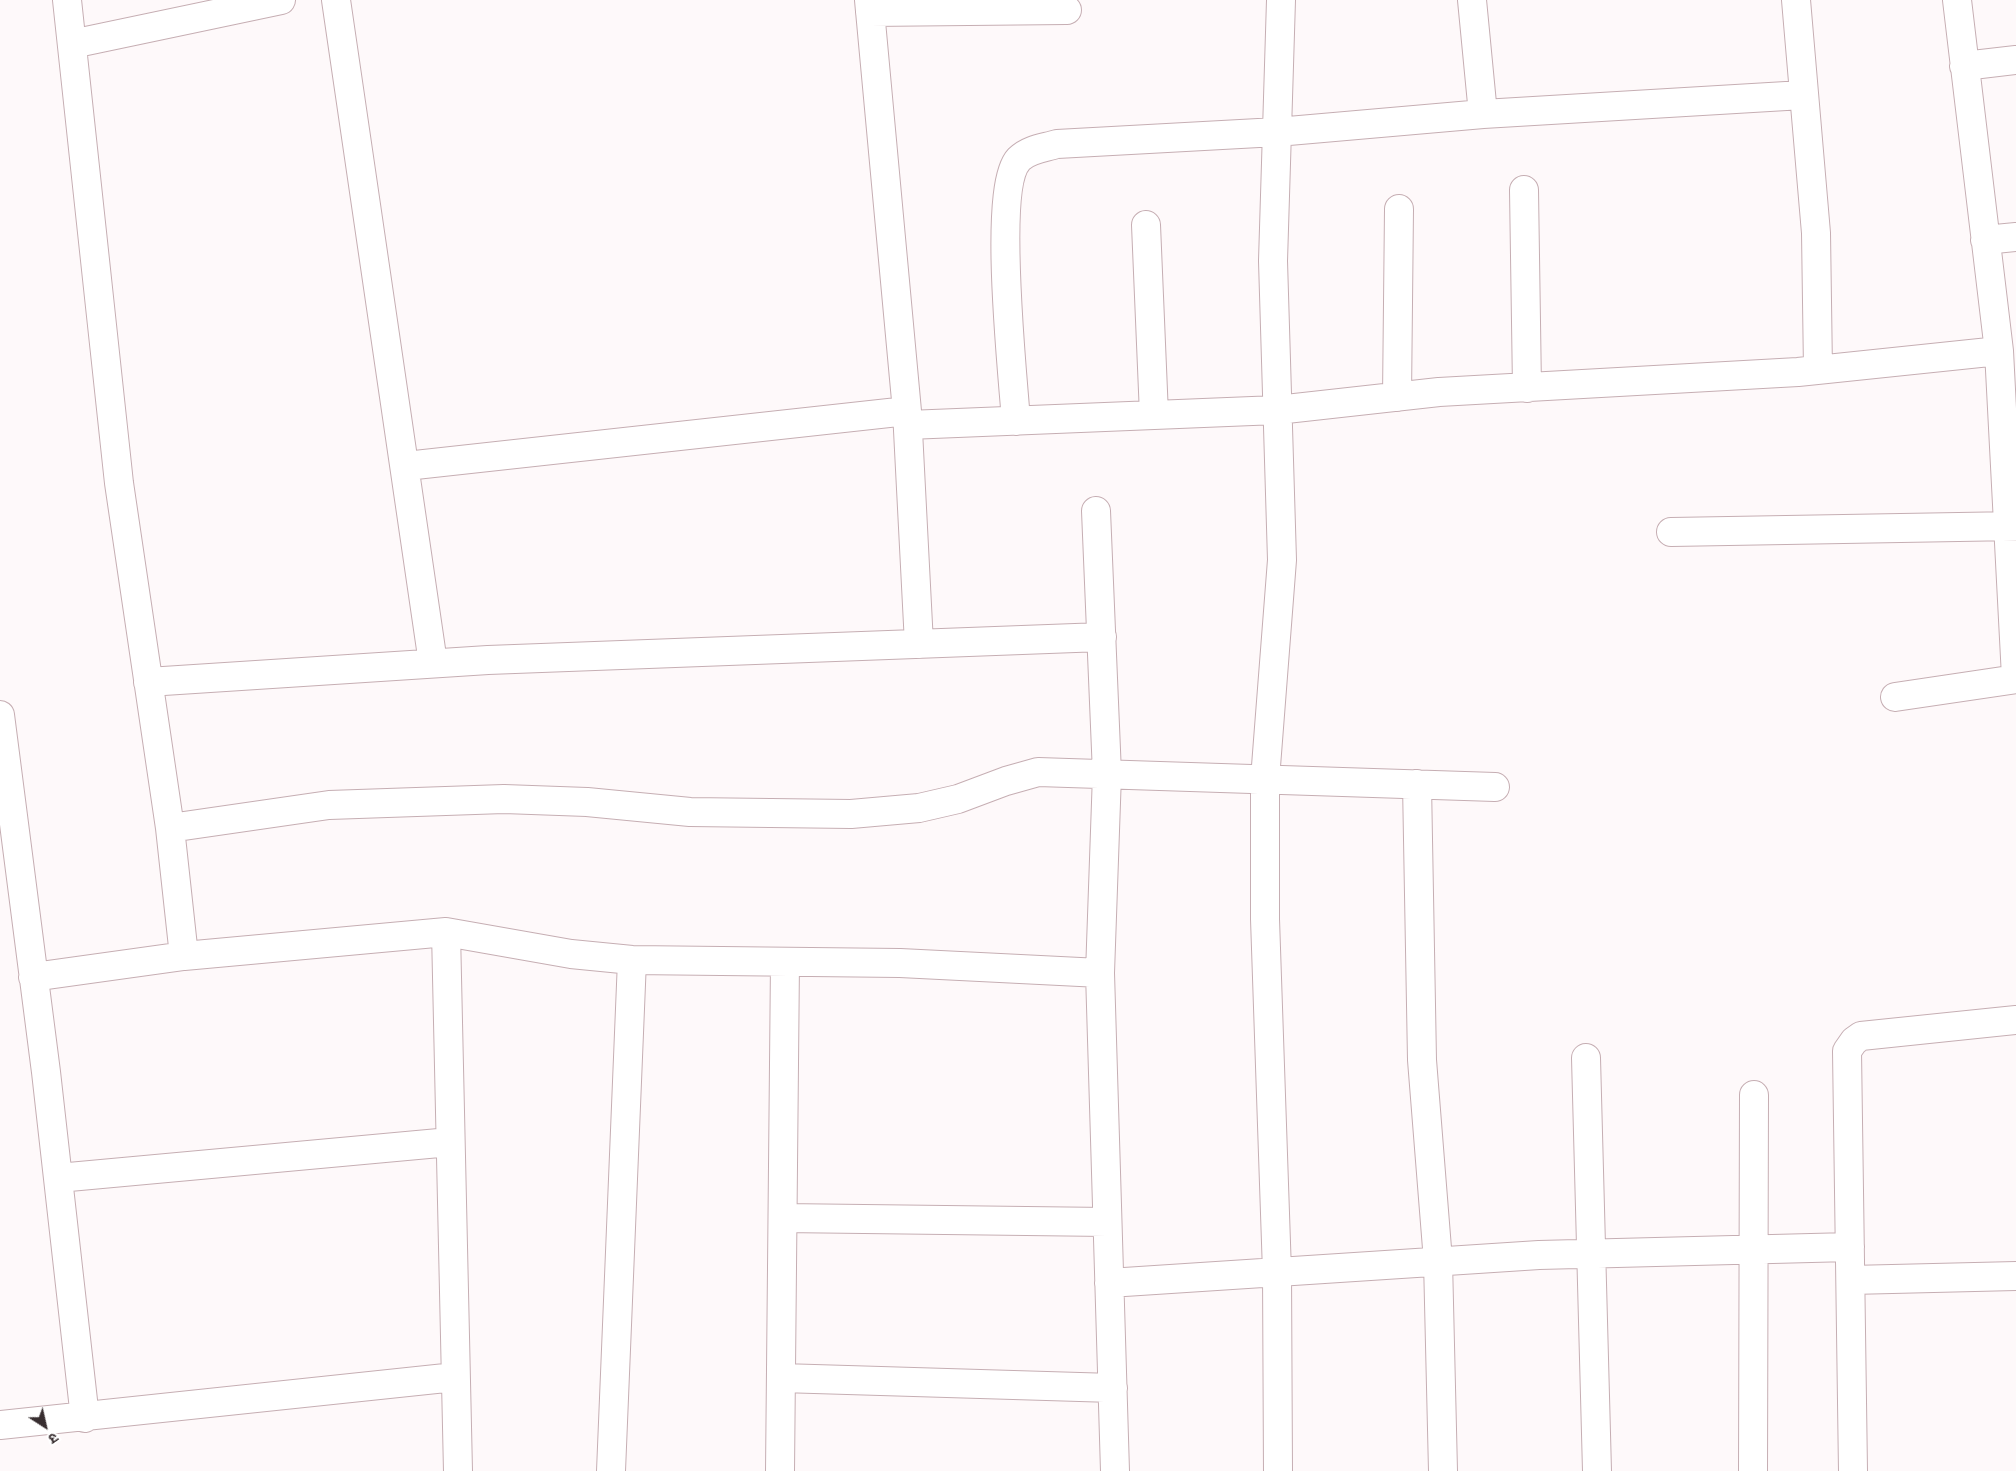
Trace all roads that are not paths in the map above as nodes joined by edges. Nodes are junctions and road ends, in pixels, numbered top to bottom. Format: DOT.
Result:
graph roads {
  1 [pos="67,0"];
  2 [pos="281,0"];
  3 [pos="336,0"];
  4 [pos="1280,0"];
  5 [pos="1472,0"];
  6 [pos="1796,0"];
  7 [pos="1957,0"];
  8 [pos="869,6"];
  9 [pos="1067,10"];
  10 [pos="72,44"];
  11 [pos="2016,60"];
  12 [pos="1964,66"];
  13 [pos="1803,95"];
  14 [pos="1483,114"];
  15 [pos="1277,132"];
  16 [pos="1524,190"];
  17 [pos="1399,209"];
  18 [pos="1146,225"];
  19 [pos="2016,237"];
  20 [pos="1985,240"];
  21 [pos="1999,351"];
  22 [pos="1818,370"];
  23 [pos="1527,388"];
  24 [pos="2009,394"];
  25 [pos="1397,397"];
  26 [pos="1278,410"];
  27 [pos="1154,415"];
  28 [pos="908,418"];
  29 [pos="1016,421"];
  30 [pos="406,466"];
  31 [pos="1096,511"];
  32 [pos="2012,526"];
  33 [pos="1671,532"];
  34 [pos="1102,637"];
  35 [pos="919,644"];
  36 [pos="433,663"];
  37 [pos="2016,678"];
  38 [pos="148,682"];
  39 [pos="1895,697"];
  40 [pos="0,715"];
  41 [pos="1107,774"];
  42 [pos="1265,780"];
  43 [pos="1417,784"];
  44 [pos="1495,787"];
  45 [pos="170,828"];
  46 [pos="446,932"];
  47 [pos="184,956"];
  48 [pos="632,960"];
  49 [pos="785,962"];
  50 [pos="1100,973"];
  51 [pos="34,977"];
  52 [pos="2016,1020"];
  53 [pos="1586,1058"];
  54 [pos="1754,1095"];
  55 [pos="450,1142"];
  56 [pos="58,1178"];
  57 [pos="783,1218"];
  58 [pos="1107,1222"];
  59 [pos="1850,1247"];
  60 [pos="1753,1251"];
  61 [pos="1590,1254"];
  62 [pos="1438,1262"];
  63 [pos="1277,1272"];
  64 [pos="2016,1276"];
  65 [pos="1851,1280"];
  66 [pos="1109,1283"];
  67 [pos="455,1377"];
  68 [pos="781,1378"];
  69 [pos="1112,1388"];
  70 [pos="84,1418"];
  71 [pos="0,1425"];
  72 [pos="458,1471"];
  73 [pos="611,1471"];
  74 [pos="780,1471"];
  75 [pos="1115,1471"];
  76 [pos="1278,1471"];
  77 [pos="1443,1471"];
  78 [pos="1597,1471"];
  79 [pos="1752,1471"];
  80 [pos="1853,1471"];
  1 -- 10 [label="street"];
  2 -- 10 [label="street"];
  3 -- 30 [label="street"];
  4 -- 15 [label="street"];
  5 -- 14 [label="street"];
  6 -- 13 [label="street"];
  7 -- 12 [label="street"];
  8 -- 9 [label="street"];
  8 -- 28 [label="street"];
  10 -- 38 [label="street"];
  11 -- 12 [label="street"];
  12 -- 20 [label="street"];
  13 -- 14 [label="street"];
  13 -- 22 [label="street"];
  14 -- 15 [label="street"];
  15 -- 26 [label="street"];
  15 -- 29 [label="street"];
  16 -- 23 [label="street"];
  17 -- 25 [label="street"];
  18 -- 27 [label="street"];
  19 -- 20 [label="street"];
  20 -- 21 [label="street"];
  21 -- 22 [label="street"];
  21 -- 24 [label="street"];
  22 -- 23 [label="street"];
  23 -- 25 [label="street"];
  24 -- 32 [label="street"];
  25 -- 26 [label="street"];
  26 -- 27 [label="street"];
  26 -- 42 [label="street"];
  27 -- 29 [label="street"];
  28 -- 29 [label="street"];
  28 -- 30 [label="street"];
  28 -- 35 [label="street"];
  30 -- 36 [label="street"];
  31 -- 34 [label="street"];
  32 -- 33 [label="street"];
  32 -- 37 [label="street"];
  34 -- 35 [label="street"];
  34 -- 41 [label="street"];
  35 -- 36 [label="street"];
  36 -- 38 [label="street"];
  37 -- 39 [label="street"];
  38 -- 45 [label="street"];
  40 -- 51 [label="street"];
  41 -- 42 [label="street"];
  41 -- 45 [label="street"];
  41 -- 50 [label="street"];
  42 -- 43 [label="street"];
  42 -- 63 [label="street"];
  43 -- 44 [label="street"];
  43 -- 62 [label="street"];
  45 -- 47 [label="street"];
  46 -- 47 [label="street"];
  46 -- 48 [label="street"];
  46 -- 55 [label="street"];
  47 -- 51 [label="street"];
  48 -- 49 [label="street"];
  48 -- 73 [label="street"];
  49 -- 50 [label="street"];
  49 -- 57 [label="street"];
  50 -- 58 [label="street"];
  51 -- 56 [label="street"];
  52 -- 59 [label="street"];
  53 -- 61 [label="street"];
  54 -- 60 [label="street"];
  55 -- 56 [label="street"];
  55 -- 67 [label="street"];
  56 -- 70 [label="street"];
  57 -- 58 [label="street"];
  57 -- 68 [label="street"];
  58 -- 66 [label="street"];
  59 -- 60 [label="street"];
  59 -- 65 [label="street"];
  60 -- 61 [label="street"];
  60 -- 79 [label="street"];
  61 -- 62 [label="street"];
  61 -- 78 [label="street"];
  62 -- 63 [label="street"];
  62 -- 77 [label="street"];
  63 -- 66 [label="street"];
  63 -- 76 [label="street"];
  64 -- 65 [label="street"];
  65 -- 80 [label="street"];
  66 -- 69 [label="street"];
  67 -- 70 [label="street"];
  67 -- 72 [label="street"];
  68 -- 69 [label="street"];
  68 -- 74 [label="street"];
  69 -- 75 [label="street"];
  70 -- 71 [label="street"];
}
